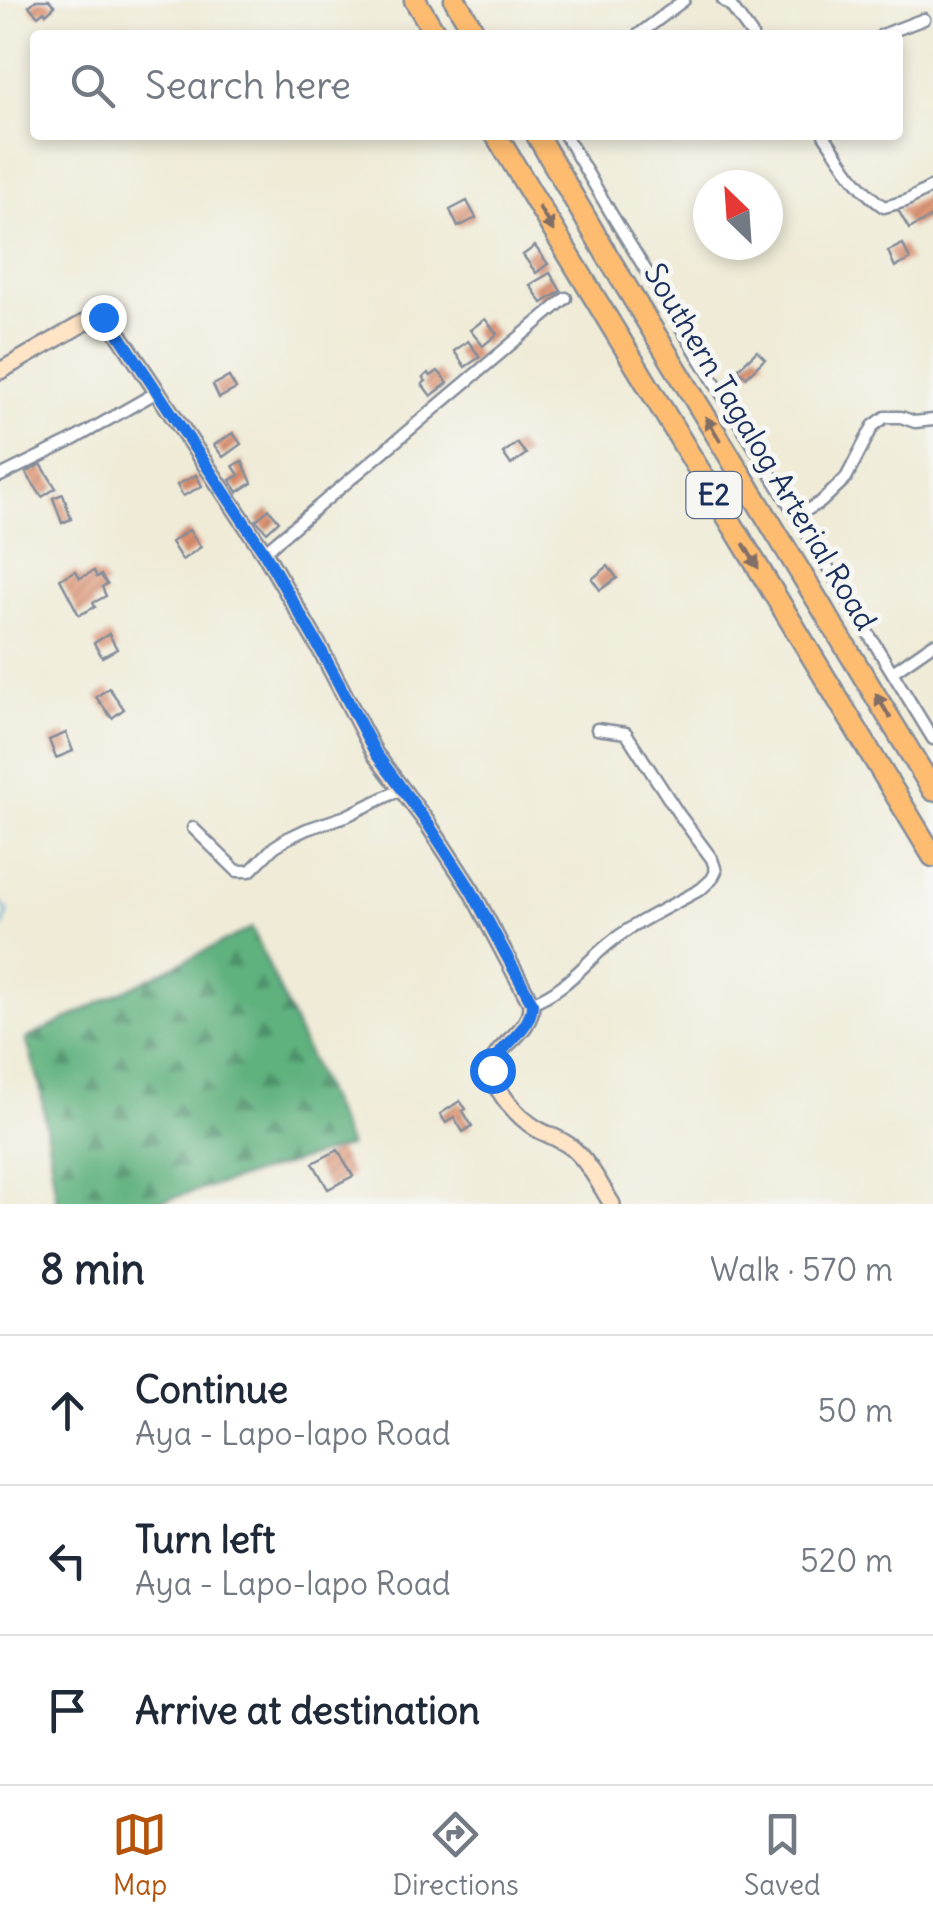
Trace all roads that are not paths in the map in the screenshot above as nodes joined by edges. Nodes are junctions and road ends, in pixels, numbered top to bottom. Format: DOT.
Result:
graph roads {
  1 [pos="415,0"];
  2 [pos="455,0"];
  3 [pos="684,0"];
  4 [pos="723,0"];
  5 [pos="924,19"];
  6 [pos="433,30"];
  7 [pos="473,30"];
  8 [pos="645,30"];
  9 [pos="748,30"];
  10 [pos="895,30"];
  11 [pos="499,140"];
  12 [pos="539,140"];
  13 [pos="569,140"];
  14 [pos="827,140"];
  15 [pos="933,186"];
  16 [pos="566,298"];
  17 [pos="0,371"];
  18 [pos="157,392"];
  19 [pos="933,420"];
  20 [pos="0,476"];
  21 [pos="798,516"];
  22 [pos="264,552"];
  23 [pos="933,644"];
  24 [pos="894,671"];
  25 [pos="597,729"];
  26 [pos="933,738"];
  27 [pos="402,788"];
  28 [pos="933,790"];
  29 [pos="192,828"];
  30 [pos="933,856"];
  31 [pos="532,1003"];
  32 [pos="612,1204"];
  1 -- 6 [label="highway"];
  2 -- 7 [label="highway"];
  3 -- 8 [label="street"];
  4 -- 9 [label="street"];
  5 -- 10 [label="street"];
  11 -- 30 [label="highway, Southern Tagalog Arterial Road / E2, one-way"];
  28 -- 12 [label="highway, Southern Tagalog Arterial Road / E2, one-way"];
  13 -- 21 [label="street"];
  14 -- 15 [label="street"];
  16 -- 22 [label="street"];
  17 -- 18 [label="street"];
  18 -- 20 [label="street"];
  18 -- 22 [label="street"];
  19 -- 21 [label="street"];
  21 -- 24 [label="street"];
  22 -- 27 [label="street"];
  23 -- 24 [label="street"];
  24 -- 26 [label="street"];
  25 -- 31 [label="street"];
  27 -- 29 [label="street"];
  27 -- 31 [label="street"];
  31 -- 32 [label="street"];
}
